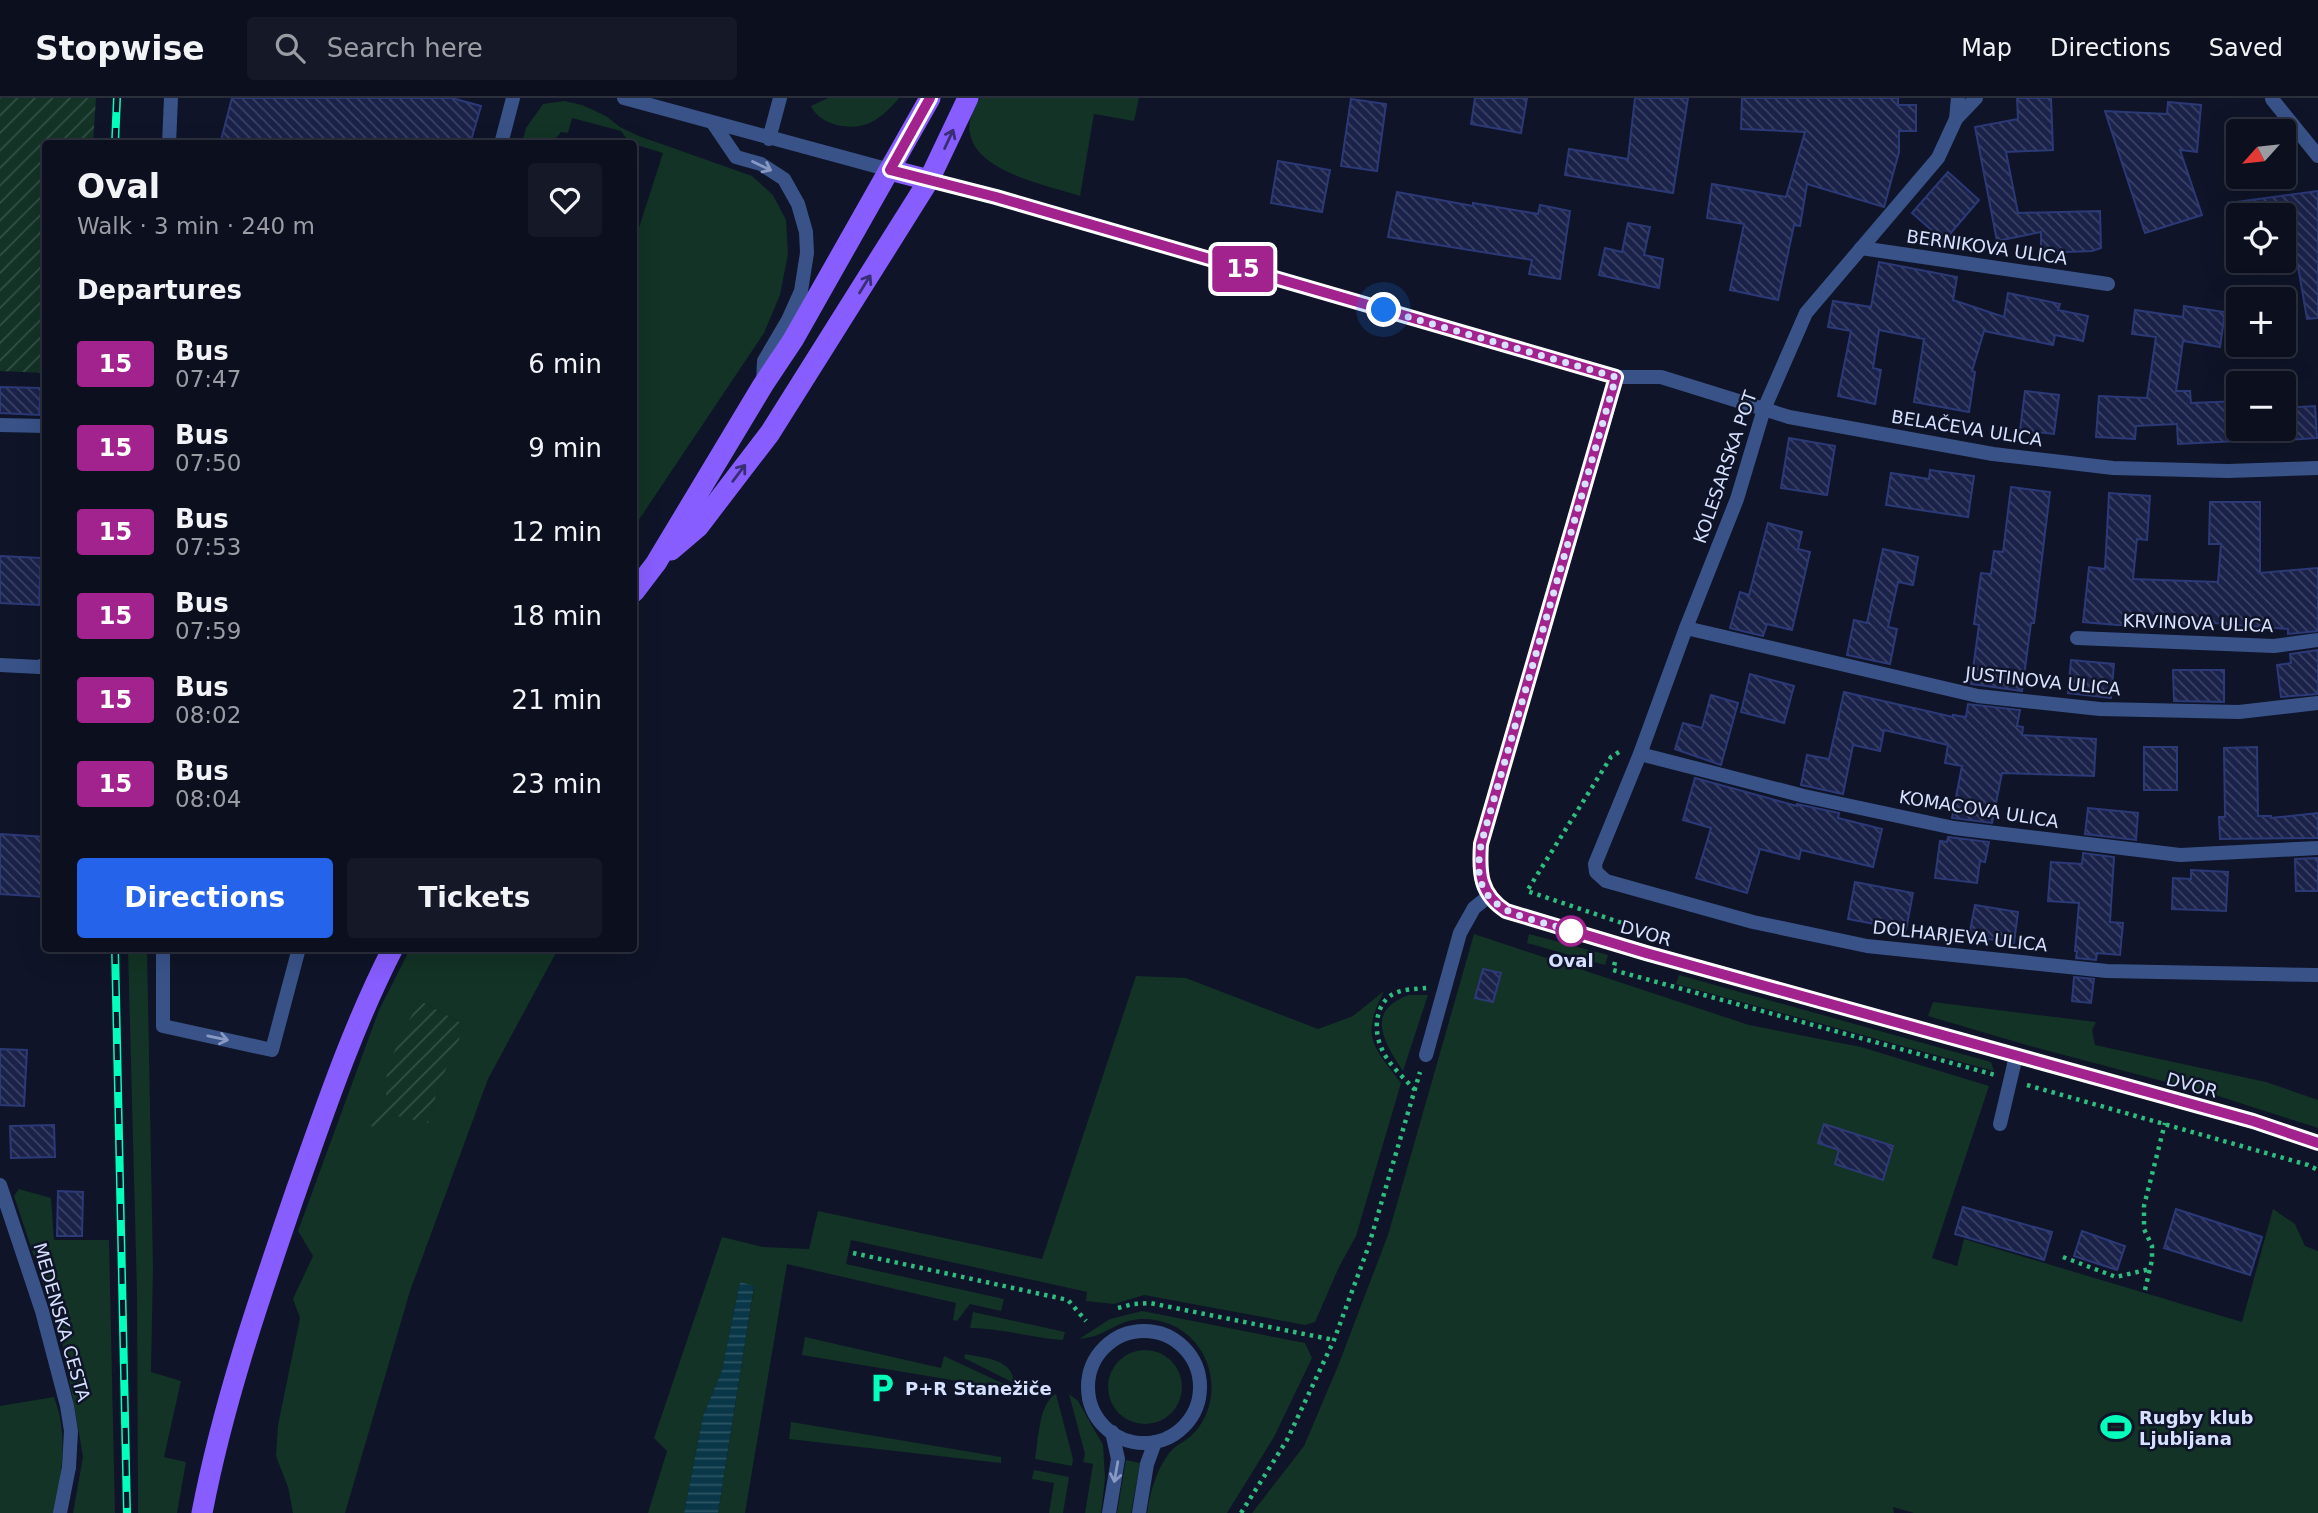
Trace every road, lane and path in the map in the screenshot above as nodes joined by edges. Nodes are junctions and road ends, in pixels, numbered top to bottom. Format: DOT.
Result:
graph roads {
  1 [pos="171,98"];
  2 [pos="513,98"];
  3 [pos="624,98"];
  4 [pos="779,98"];
  5 [pos="930,98"];
  6 [pos="968,98"];
  7 [pos="1958,98"];
  8 [pos="1976,98"];
  9 [pos="2270,98"];
  10 [pos="2288,98"];
  11 [pos="644,101"];
  12 [pos="1956,119"];
  13 [pos="713,123"];
  14 [pos="769,139"];
  15 [pos="169,140"];
  16 [pos="502,140"];
  17 [pos="2318,156"];
  18 [pos="890,170"];
  19 [pos="929,180"];
  20 [pos="1861,248"];
  21 [pos="2108,284"];
  22 [pos="1616,377"];
  23 [pos="763,385"];
  24 [pos="1764,409"];
  25 [pos="0,425"];
  26 [pos="42,426"];
  27 [pos="2318,468"];
  28 [pos="656,563"];
  29 [pos="637,588"];
  30 [pos="1686,628"];
  31 [pos="2077,638"];
  32 [pos="2318,640"];
  33 [pos="0,665"];
  34 [pos="42,665"];
  35 [pos="2318,704"];
  36 [pos="1640,754"];
  37 [pos="2318,848"];
  38 [pos="1606,881"];
  39 [pos="1489,896"];
  40 [pos="1625,924"];
  41 [pos="163,952"];
  42 [pos="298,952"];
  43 [pos="391,952"];
  44 [pos="1613,970"];
  45 [pos="2318,975"];
  46 [pos="1445,986"];
  47 [pos="1426,1055"];
  48 [pos="2016,1056"];
  49 [pos="2009,1080"];
  50 [pos="1415,1090"];
  51 [pos="2165,1123"];
  52 [pos="2000,1124"];
  53 [pos="2318,1143"];
  54 [pos="2318,1170"];
  55 [pos="0,1185"];
  56 [pos="853,1253"];
  57 [pos="2063,1257"];
  58 [pos="2150,1269"];
  59 [pos="2145,1290"];
  60 [pos="1118,1308"];
  61 [pos="1086,1321"];
  62 [pos="1334,1340"];
  63 [pos="1112,1432"];
  64 [pos="1155,1441"];
  65 [pos="61,1513"];
  66 [pos="202,1513"];
  67 [pos="1109,1513"];
  68 [pos="1139,1513"];
  69 [pos="1241,1513"];
  1 -- 15 [label="street"];
  2 -- 16 [label="street"];
  3 -- 11 [label="street"];
  4 -- 14 [label="street"];
  5 -- 18 [label="main road"];
  19 -- 6 [label="main road, one-way"];
  7 -- 12 [label="street, KOLESARSKA POT"];
  8 -- 12 [label="street"];
  9 -- 10 [label="street"];
  9 -- 17 [label="street"];
  11 -- 13 [label="street"];
  12 -- 20 [label="street, KOLESARSKA POT"];
  13 -- 14 [label="street"];
  13 -- 23 [label="street, one-way"];
  14 -- 18 [label="street"];
  18 -- 19 [label="main road"];
  18 -- 23 [label="main road"];
  19 -- 22 [label="street, BELAČEVA ULICA"];
  28 -- 19 [label="main road, one-way"];
  20 -- 21 [label="street, BERNIKOVA ULICA"];
  20 -- 24 [label="street, KOLESARSKA POT"];
  22 -- 24 [label="street, BELAČEVA ULICA"];
  22 -- 39 [label="street"];
  23 -- 28 [label="main road"];
  24 -- 27 [label="street, BELAČEVA ULICA"];
  24 -- 30 [label="street, KOLESARSKA POT"];
  25 -- 26 [label="street"];
  28 -- 29 [label="main road"];
  30 -- 35 [label="street, JUSTINOVA ULICA"];
  30 -- 36 [label="street, KOLESARSKA POT"];
  31 -- 32 [label="street, KRVINOVA ULICA"];
  33 -- 34 [label="street"];
  36 -- 37 [label="street, KOMACOVA ULICA"];
  36 -- 38 [label="street, KOLESARSKA POT"];
  36 -- 40 [label="path"];
  38 -- 45 [label="street, DOLHARJEVA ULICA"];
  39 -- 46 [label="street"];
  39 -- 48 [label="street, DVOR"];
  41 -- 42 [label="street, one-way"];
  43 -- 66 [label="main road"];
  44 -- 49 [label="path"];
  46 -- 47 [label="street"];
  46 -- 50 [label="path"];
  47 -- 50 [label="path"];
  48 -- 49 [label="street"];
  48 -- 53 [label="street, DVOR"];
  49 -- 51 [label="path"];
  49 -- 52 [label="street"];
  50 -- 62 [label="path"];
  51 -- 54 [label="path"];
  51 -- 58 [label="path"];
  55 -- 65 [label="street, MEDENSKA CESTA"];
  56 -- 61 [label="path"];
  57 -- 58 [label="path"];
  58 -- 59 [label="path"];
  60 -- 62 [label="path"];
  62 -- 69 [label="path"];
  63 -- 64 [label="street"];
  63 -- 64 [label="street"];
  63 -- 67 [label="street, one-way"];
  64 -- 68 [label="street"];
}
